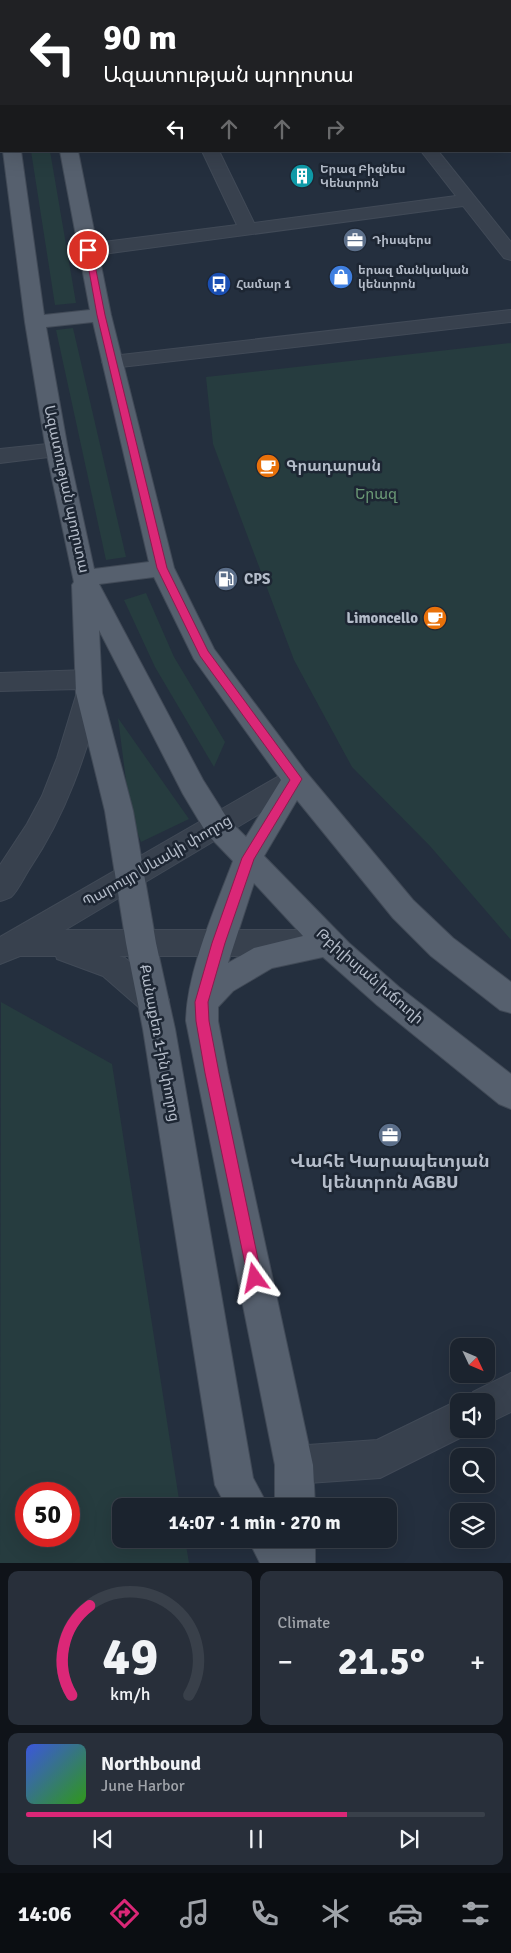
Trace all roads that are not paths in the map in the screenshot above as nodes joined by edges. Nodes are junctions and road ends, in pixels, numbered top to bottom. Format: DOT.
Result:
graph roads {
  1 [pos="12,152"];
  2 [pos="69,152"];
  3 [pos="210,152"];
  4 [pos="430,152"];
  5 [pos="469,200"];
  6 [pos="248,229"];
  7 [pos="88,250"];
  8 [pos="511,254"];
  9 [pos="101,315"];
  10 [pos="511,316"];
  11 [pos="35,322"];
  12 [pos="112,362"];
  13 [pos="57,450"];
  14 [pos="0,456"];
  15 [pos="162,568"];
  16 [pos="84,578"];
  17 [pos="0,682"];
  18 [pos="88,686"];
  19 [pos="296,779"];
  20 [pos="217,826"];
  21 [pos="248,858"];
  22 [pos="129,876"];
  23 [pos="0,889"];
  24 [pos="50,943"];
  25 [pos="141,943"];
  26 [pos="218,943"];
  27 [pos="329,943"];
  28 [pos="9,947"];
  29 [pos="153,1000"];
  30 [pos="511,1000"];
  31 [pos="202,1002"];
  32 [pos="511,1094"];
  33 [pos="511,1392"];
  34 [pos="495,1400"];
  35 [pos="450,1424"];
  36 [pos="294,1465"];
  37 [pos="243,1498"];
  38 [pos="295,1498"];
  39 [pos="273,1548"];
  40 [pos="295,1548"];
  41 [pos="282,1563"];
  42 [pos="295,1563"];
  1 -- 11 [label="main road, Ազատության պողոտա"];
  2 -- 7 [label="main road"];
  3 -- 6 [label="street"];
  4 -- 5 [label="street"];
  5 -- 6 [label="street"];
  5 -- 8 [label="street"];
  6 -- 7 [label="street"];
  7 -- 9 [label="main road"];
  9 -- 11 [label="main road"];
  9 -- 12 [label="main road"];
  10 -- 12 [label="street"];
  11 -- 13 [label="main road, Ազատության պողոտա"];
  12 -- 15 [label="main road"];
  13 -- 14 [label="street"];
  13 -- 16 [label="main road, Ազատության պողոտա"];
  15 -- 16 [label="main road"];
  15 -- 19 [label="main road"];
  16 -- 18 [label="main road, Քանաքեռ 1-ին փողոց"];
  16 -- 20 [label="main road, Ազատության պողոտա"];
  17 -- 18 [label="street"];
  18 -- 22 [label="main road, Քանաքեռ 1-ին փողոց"];
  18 -- 23 [label="street"];
  19 -- 20 [label="street, Պարույր Սևակի փողոց"];
  19 -- 21 [label="main road"];
  19 -- 30 [label="main road"];
  20 -- 21 [label="main road, Թբիլիսյան խճուղի"];
  20 -- 22 [label="street, Պարույր Սևակի փողոց"];
  21 -- 26 [label="main road"];
  21 -- 27 [label="main road, Թբիլիսյան խճուղի"];
  22 -- 25 [label="main road, Քանաքեռ 1-ին փողոց"];
  22 -- 28 [label="street, Պարույր Սևակի փողոց"];
  24 -- 25 [label="street, Պարույր Սևակի փողոց"];
  24 -- 28 [label="street, Պարույր Սևակի փողոց"];
  24 -- 29 [label="street, Պարույր Սևակի փողոց"];
  25 -- 26 [label="street, Պարույր Սևակի փողոց"];
  25 -- 29 [label="main road, Քանաքեռ 1-ին փողոց"];
  26 -- 27 [label="street, Պարույր Սևակի փողոց"];
  26 -- 31 [label="main road"];
  27 -- 31 [label="main road"];
  27 -- 32 [label="main road, Թբիլիսյան խճուղի"];
  29 -- 37 [label="main road, Քանաքեռ 1-ին փողոց"];
  31 -- 36 [label="main road"];
  33 -- 34 [label="street"];
  35 -- 36 [label="street"];
  36 -- 38 [label="main road"];
  39 -- 41 [label="main road"];
  40 -- 42 [label="main road"];
}
